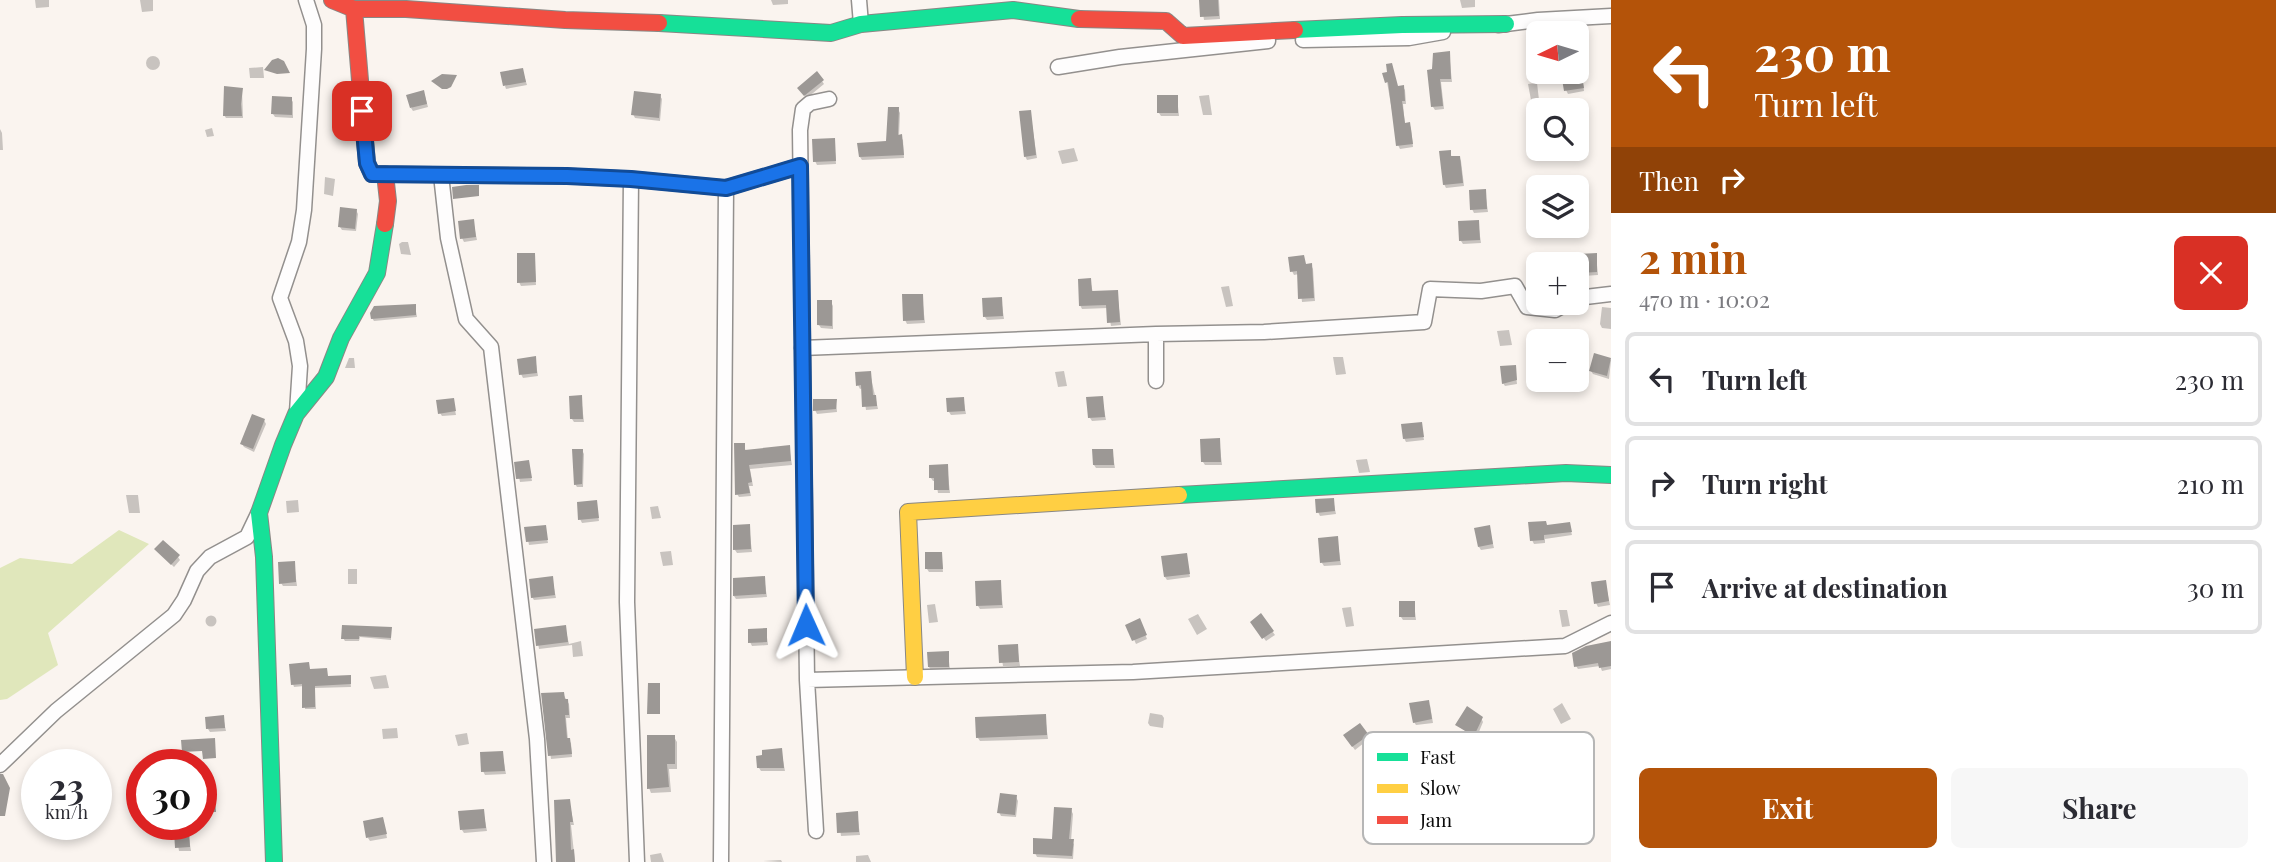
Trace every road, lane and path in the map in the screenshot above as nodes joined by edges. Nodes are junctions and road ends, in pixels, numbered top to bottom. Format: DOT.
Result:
graph roads {
  1 [pos="306,0"];
  2 [pos="332,0"];
  3 [pos="859,0"];
  4 [pos="354,9"];
  5 [pos="1611,16"];
  6 [pos="860,24"];
  7 [pos="1506,24"];
  8 [pos="1058,67"];
  9 [pos="830,99"];
  10 [pos="800,166"];
  11 [pos="385,174"];
  12 [pos="441,175"];
  13 [pos="631,179"];
  14 [pos="726,188"];
  15 [pos="1611,294"];
  16 [pos="1589,297"];
  17 [pos="1526,305"];
  18 [pos="1156,334"];
  19 [pos="802,348"];
  20 [pos="1156,381"];
  21 [pos="296,414"];
  22 [pos="1611,475"];
  23 [pos="259,513"];
  24 [pos="1611,623"];
  25 [pos="915,677"];
  26 [pos="807,680"];
  27 [pos="0,765"];
  28 [pos="816,831"];
  29 [pos="274,862"];
  30 [pos="544,862"];
  31 [pos="637,862"];
  32 [pos="721,862"];
  1 -- 21 [label="street"];
  2 -- 4 [label="street"];
  3 -- 6 [label="street"];
  4 -- 6 [label="street"];
  4 -- 11 [label="street"];
  5 -- 7 [label="street"];
  6 -- 7 [label="street"];
  7 -- 8 [label="street"];
  9 -- 10 [label="street"];
  10 -- 14 [label="street"];
  10 -- 19 [label="street"];
  11 -- 12 [label="street"];
  11 -- 21 [label="street"];
  12 -- 13 [label="street"];
  12 -- 30 [label="street"];
  13 -- 14 [label="street"];
  13 -- 31 [label="street"];
  14 -- 32 [label="street"];
  15 -- 16 [label="street"];
  17 -- 18 [label="street"];
  18 -- 19 [label="street"];
  18 -- 20 [label="street"];
  19 -- 26 [label="street"];
  21 -- 23 [label="street"];
  22 -- 25 [label="street"];
  23 -- 27 [label="street"];
  23 -- 29 [label="street"];
  24 -- 25 [label="street"];
  25 -- 26 [label="street"];
  26 -- 28 [label="street"];
}
